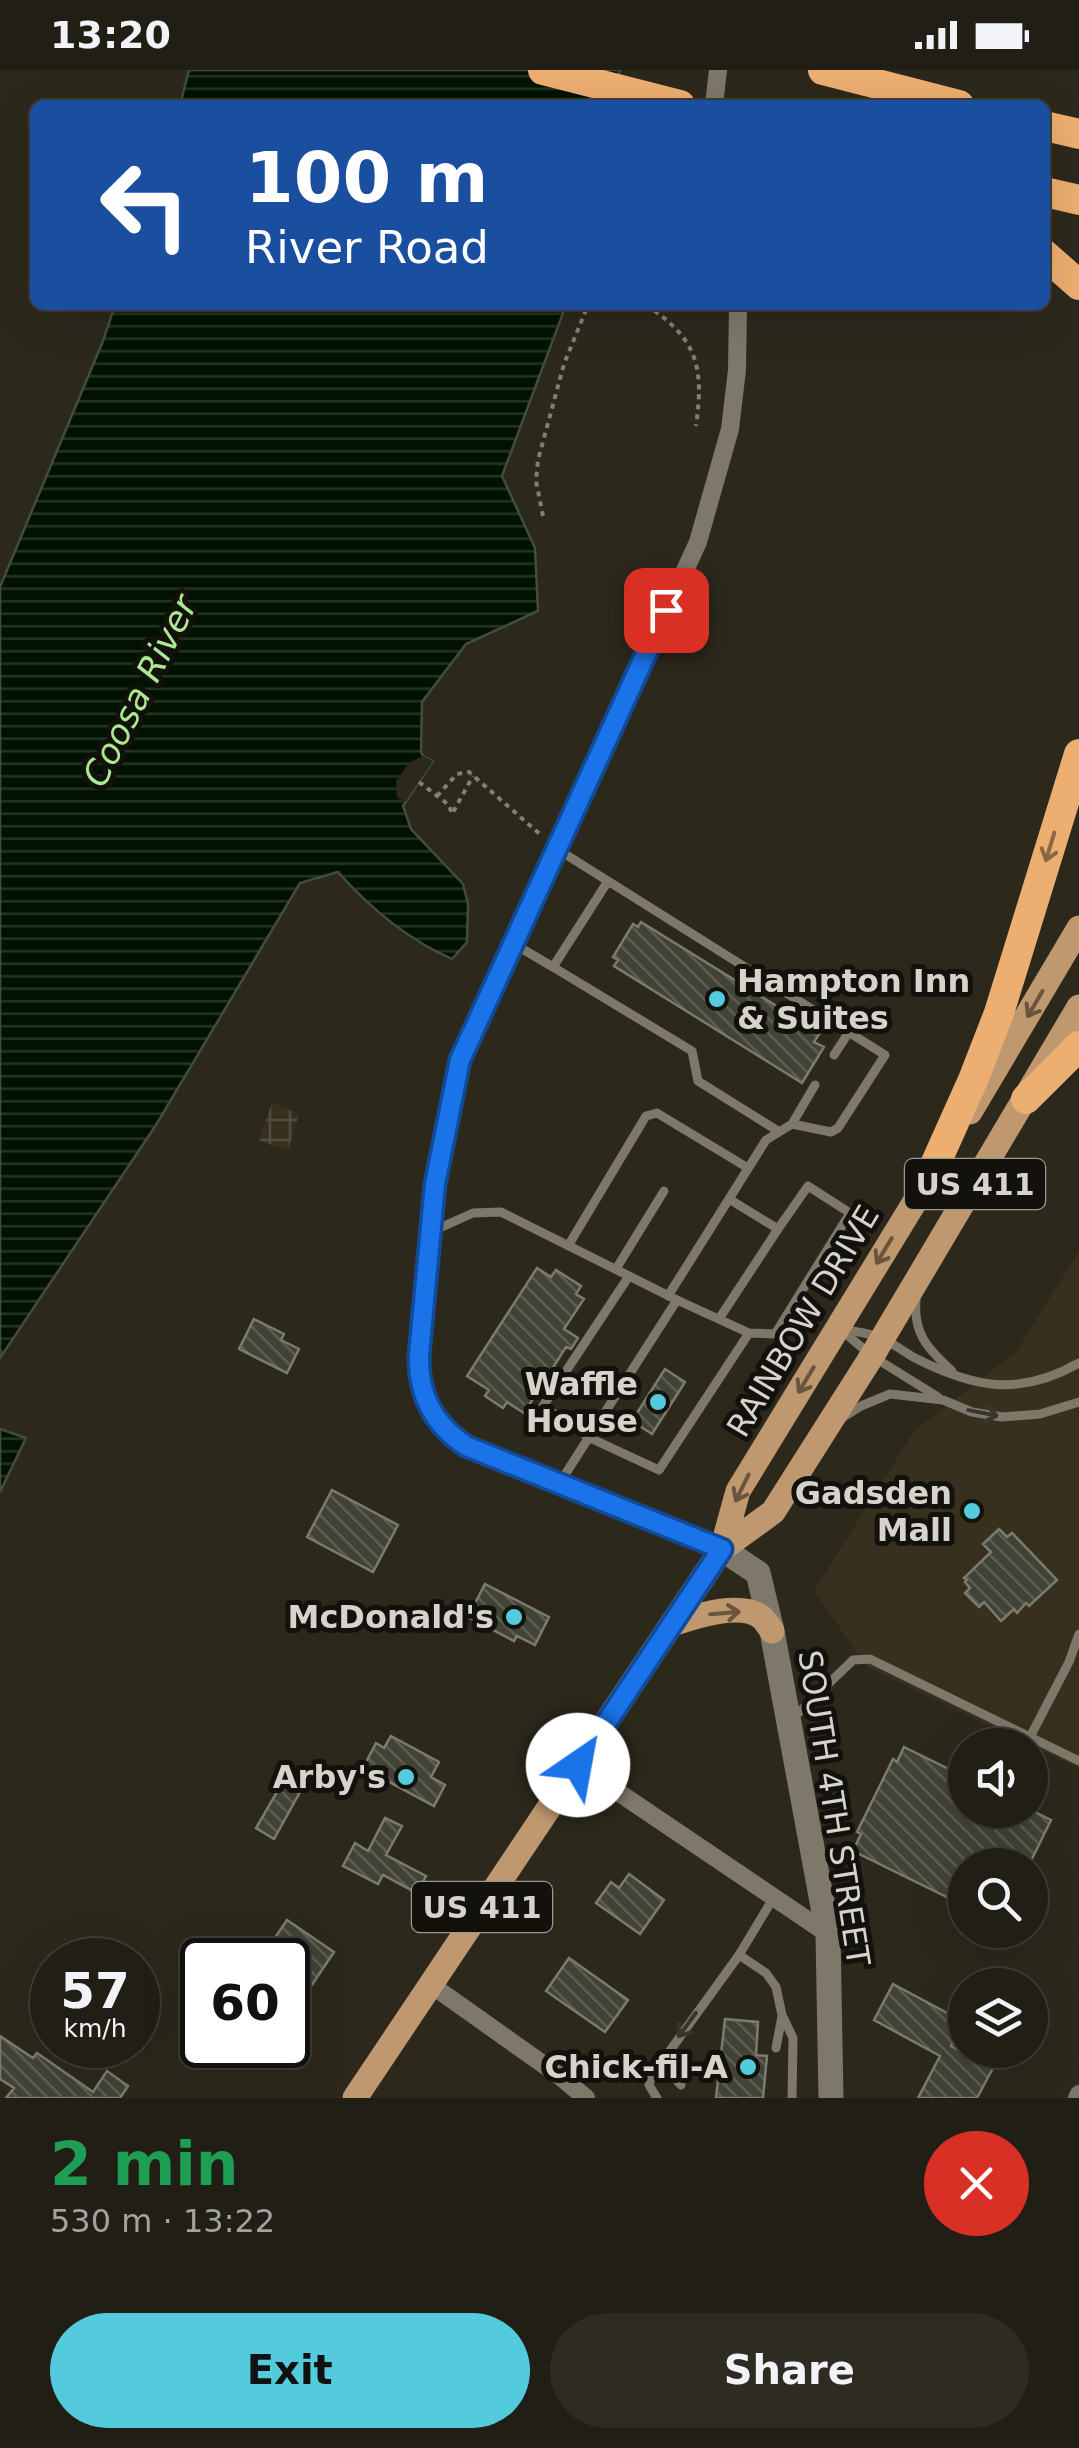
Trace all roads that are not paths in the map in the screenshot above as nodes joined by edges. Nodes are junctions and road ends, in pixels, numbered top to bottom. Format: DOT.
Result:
graph roads {
  1 [pos="543,70"];
  2 [pos="718,70"];
  3 [pos="824,70"];
  4 [pos="652,100"];
  5 [pos="715,100"];
  6 [pos="939,100"];
  7 [pos="1050,127"];
  8 [pos="1079,134"];
  9 [pos="1050,193"];
  10 [pos="1079,200"];
  11 [pos="1050,259"];
  12 [pos="1079,285"];
  13 [pos="738,310"];
  14 [pos="1079,754"];
  15 [pos="557,849"];
  16 [pos="608,881"];
  17 [pos="1079,928"];
  18 [pos="513,944"];
  19 [pos="553,967"];
  20 [pos="1079,1007"];
  21 [pos="848,1032"];
  22 [pos="1079,1046"];
  23 [pos="834,1056"];
  24 [pos="816,1085"];
  25 [pos="1026,1099"];
  26 [pos="792,1124"];
  27 [pos="778,1131"];
  28 [pos="748,1168"];
  29 [pos="930,1176"];
  30 [pos="664,1191"];
  31 [pos="729,1200"];
  32 [pos="778,1229"];
  33 [pos="431,1232"];
  34 [pos="568,1246"];
  35 [pos="616,1269"];
  36 [pos="924,1269"];
  37 [pos="630,1276"];
  38 [pos="673,1298"];
  39 [pos="719,1320"];
  40 [pos="838,1327"];
  41 [pos="749,1333"];
  42 [pos="877,1347"];
  43 [pos="1079,1363"];
  44 [pos="957,1376"];
  45 [pos="943,1400"];
  46 [pos="1078,1400"];
  47 [pos="827,1428"];
  48 [pos="590,1438"];
  49 [pos="559,1484"];
  50 [pos="722,1549"];
  51 [pos="672,1624"];
  52 [pos="772,1630"];
  53 [pos="1079,1634"];
  54 [pos="789,1722"];
  55 [pos="1012,1728"];
  56 [pos="1035,1728"];
  57 [pos="1048,1746"];
  58 [pos="1079,1762"];
  59 [pos="578,1765"];
  60 [pos="774,1898"];
  61 [pos="828,1934"];
  62 [pos="739,1955"];
  63 [pos="430,1984"];
  64 [pos="782,2015"];
  65 [pos="776,2048"];
  66 [pos="661,2062"];
  67 [pos="681,2084"];
  68 [pos="354,2098"];
  69 [pos="586,2098"];
  70 [pos="657,2098"];
  71 [pos="792,2098"];
  72 [pos="831,2098"];
  1 -- 4 [label="highway"];
  2 -- 5 [label="street"];
  3 -- 6 [label="highway"];
  7 -- 8 [label="highway"];
  9 -- 10 [label="highway"];
  11 -- 12 [label="highway"];
  13 -- 15 [label="street"];
  14 -- 29 [label="highway, one-way"];
  15 -- 16 [label="lane"];
  15 -- 18 [label="street"];
  16 -- 19 [label="lane"];
  16 -- 21 [label="lane"];
  17 -- 29 [label="main road, RAINBOW DRIVE / US 411, one-way"];
  18 -- 19 [label="lane"];
  18 -- 33 [label="street"];
  19 -- 27 [label="lane"];
  20 -- 25 [label="main road, RAINBOW DRIVE / US 411"];
  21 -- 23 [label="lane"];
  21 -- 26 [label="lane"];
  22 -- 25 [label="highway"];
  24 -- 26 [label="lane"];
  25 -- 36 [label="main road, RAINBOW DRIVE / US 411"];
  26 -- 27 [label="lane"];
  27 -- 28 [label="lane"];
  28 -- 31 [label="lane"];
  28 -- 34 [label="lane"];
  29 -- 40 [label="main road, RAINBOW DRIVE / US 411, one-way"];
  30 -- 35 [label="lane"];
  31 -- 32 [label="lane"];
  31 -- 38 [label="lane"];
  32 -- 39 [label="lane"];
  32 -- 41 [label="lane"];
  33 -- 34 [label="lane"];
  33 -- 49 [label="street"];
  34 -- 35 [label="lane"];
  35 -- 37 [label="lane"];
  36 -- 42 [label="main road, RAINBOW DRIVE / US 411"];
  36 -- 44 [label="lane"];
  37 -- 38 [label="lane"];
  37 -- 48 [label="lane"];
  38 -- 39 [label="lane"];
  38 -- 48 [label="lane"];
  39 -- 41 [label="lane"];
  40 -- 42 [label="lane"];
  40 -- 42 [label="lane"];
  40 -- 50 [label="main road, RAINBOW DRIVE / US 411, one-way"];
  41 -- 48 [label="lane"];
  42 -- 44 [label="lane"];
  42 -- 45 [label="lane"];
  42 -- 47 [label="main road, RAINBOW DRIVE / US 411"];
  43 -- 44 [label="lane"];
  45 -- 46 [label="lane, one-way"];
  45 -- 47 [label="lane"];
  47 -- 50 [label="main road, RAINBOW DRIVE / US 411"];
  48 -- 49 [label="lane"];
  49 -- 50 [label="street"];
  50 -- 51 [label="main road, RAINBOW DRIVE / US 411"];
  50 -- 52 [label="street, SOUTH 4TH STREET"];
  51 -- 52 [label="main road, one-way"];
  51 -- 59 [label="main road, RAINBOW DRIVE / US 411"];
  52 -- 54 [label="street, SOUTH 4TH STREET"];
  53 -- 56 [label="lane"];
  54 -- 55 [label="lane"];
  54 -- 61 [label="street, SOUTH 4TH STREET"];
  57 -- 58 [label="lane"];
  59 -- 60 [label="street"];
  59 -- 63 [label="main road, RAINBOW DRIVE / US 411"];
  60 -- 61 [label="street"];
  60 -- 62 [label="lane"];
  61 -- 72 [label="street, SOUTH 4TH STREET"];
  62 -- 64 [label="lane"];
  62 -- 66 [label="lane, one-way"];
  63 -- 68 [label="main road, RAINBOW DRIVE / US 411"];
  63 -- 69 [label="street"];
  64 -- 65 [label="lane"];
  64 -- 71 [label="lane"];
  66 -- 67 [label="lane"];
  66 -- 70 [label="lane"];
}
